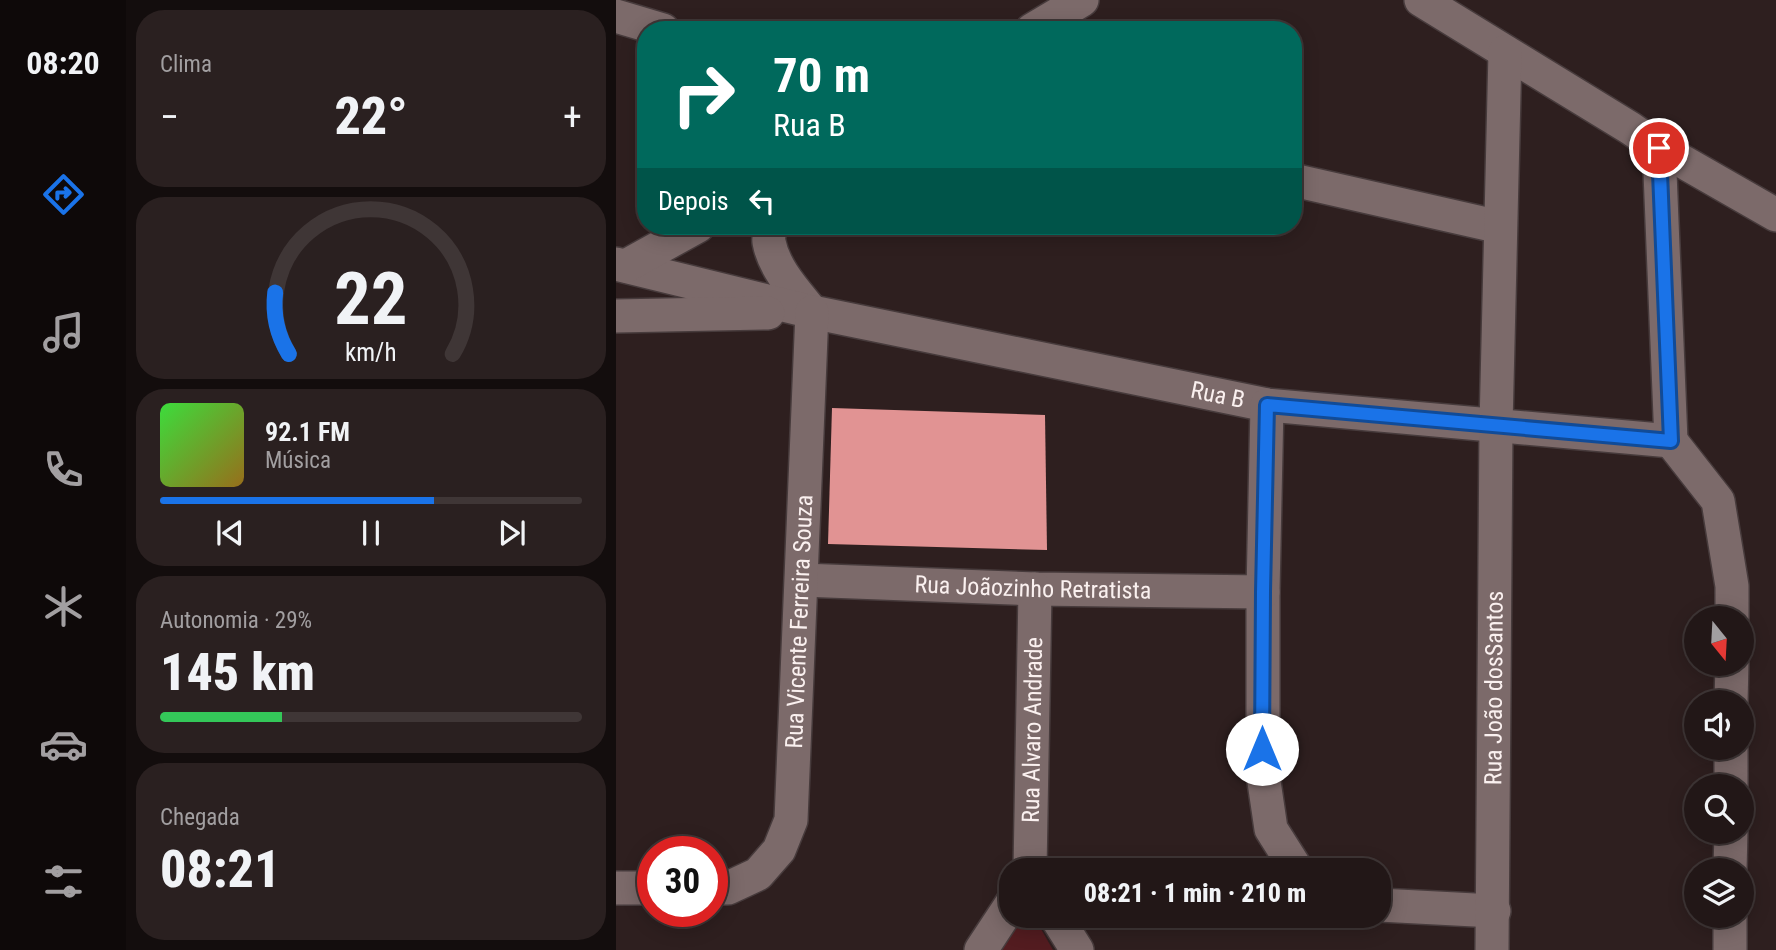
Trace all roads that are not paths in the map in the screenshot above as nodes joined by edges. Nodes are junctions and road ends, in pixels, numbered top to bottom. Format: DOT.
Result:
graph roads {
  1 [pos="1082,0"];
  2 [pos="1421,0"];
  3 [pos="616,16"];
  4 [pos="1047,21"];
  5 [pos="637,22"];
  6 [pos="1504,52"];
  7 [pos="1659,148"];
  8 [pos="1302,182"];
  9 [pos="1776,215"];
  10 [pos="1500,227"];
  11 [pos="680,235"];
  12 [pos="769,235"];
  13 [pos="621,265"];
  14 [pos="813,312"];
  15 [pos="616,316"];
  16 [pos="1267,405"];
  17 [pos="1496,426"];
  18 [pos="1671,441"];
  19 [pos="802,580"];
  20 [pos="1035,589"];
  21 [pos="1263,592"];
  22 [pos="1732,606"];
  23 [pos="1030,858"];
  24 [pos="1289,858"];
  25 [pos="616,888"];
  26 [pos="637,888"];
  27 [pos="728,888"];
  28 [pos="1391,906"];
  29 [pos="1494,911"];
  30 [pos="999,923"];
  31 [pos="1063,928"];
  32 [pos="1730,928"];
  33 [pos="981,950"];
  34 [pos="1077,950"];
  35 [pos="1492,950"];
  36 [pos="1730,950"];
  1 -- 4 [label="street"];
  2 -- 6 [label="street"];
  3 -- 5 [label="street"];
  6 -- 7 [label="street"];
  6 -- 10 [label="street, Rua João dosSantos"];
  7 -- 9 [label="street"];
  7 -- 18 [label="street"];
  8 -- 10 [label="street"];
  10 -- 17 [label="street, Rua João dosSantos"];
  11 -- 13 [label="street"];
  12 -- 14 [label="street"];
  13 -- 14 [label="street"];
  14 -- 15 [label="street"];
  14 -- 16 [label="street, Rua B"];
  14 -- 19 [label="street, Rua Vicente Ferreira Souza"];
  16 -- 17 [label="street, Rua B"];
  16 -- 21 [label="street"];
  17 -- 18 [label="street, Rua B"];
  17 -- 29 [label="street, Rua João dosSantos"];
  18 -- 22 [label="street"];
  19 -- 20 [label="street, Rua Joãozinho Retratista"];
  19 -- 27 [label="street, Rua Vicente Ferreira Souza"];
  20 -- 21 [label="street, Rua Joãozinho Retratista"];
  20 -- 23 [label="street, Rua Alvaro Andrade"];
  21 -- 24 [label="street"];
  25 -- 26 [label="street"];
  28 -- 29 [label="street"];
  29 -- 35 [label="street, Rua João dosSantos"];
  30 -- 33 [label="street"];
  31 -- 34 [label="street"];
  32 -- 36 [label="street"];
}
